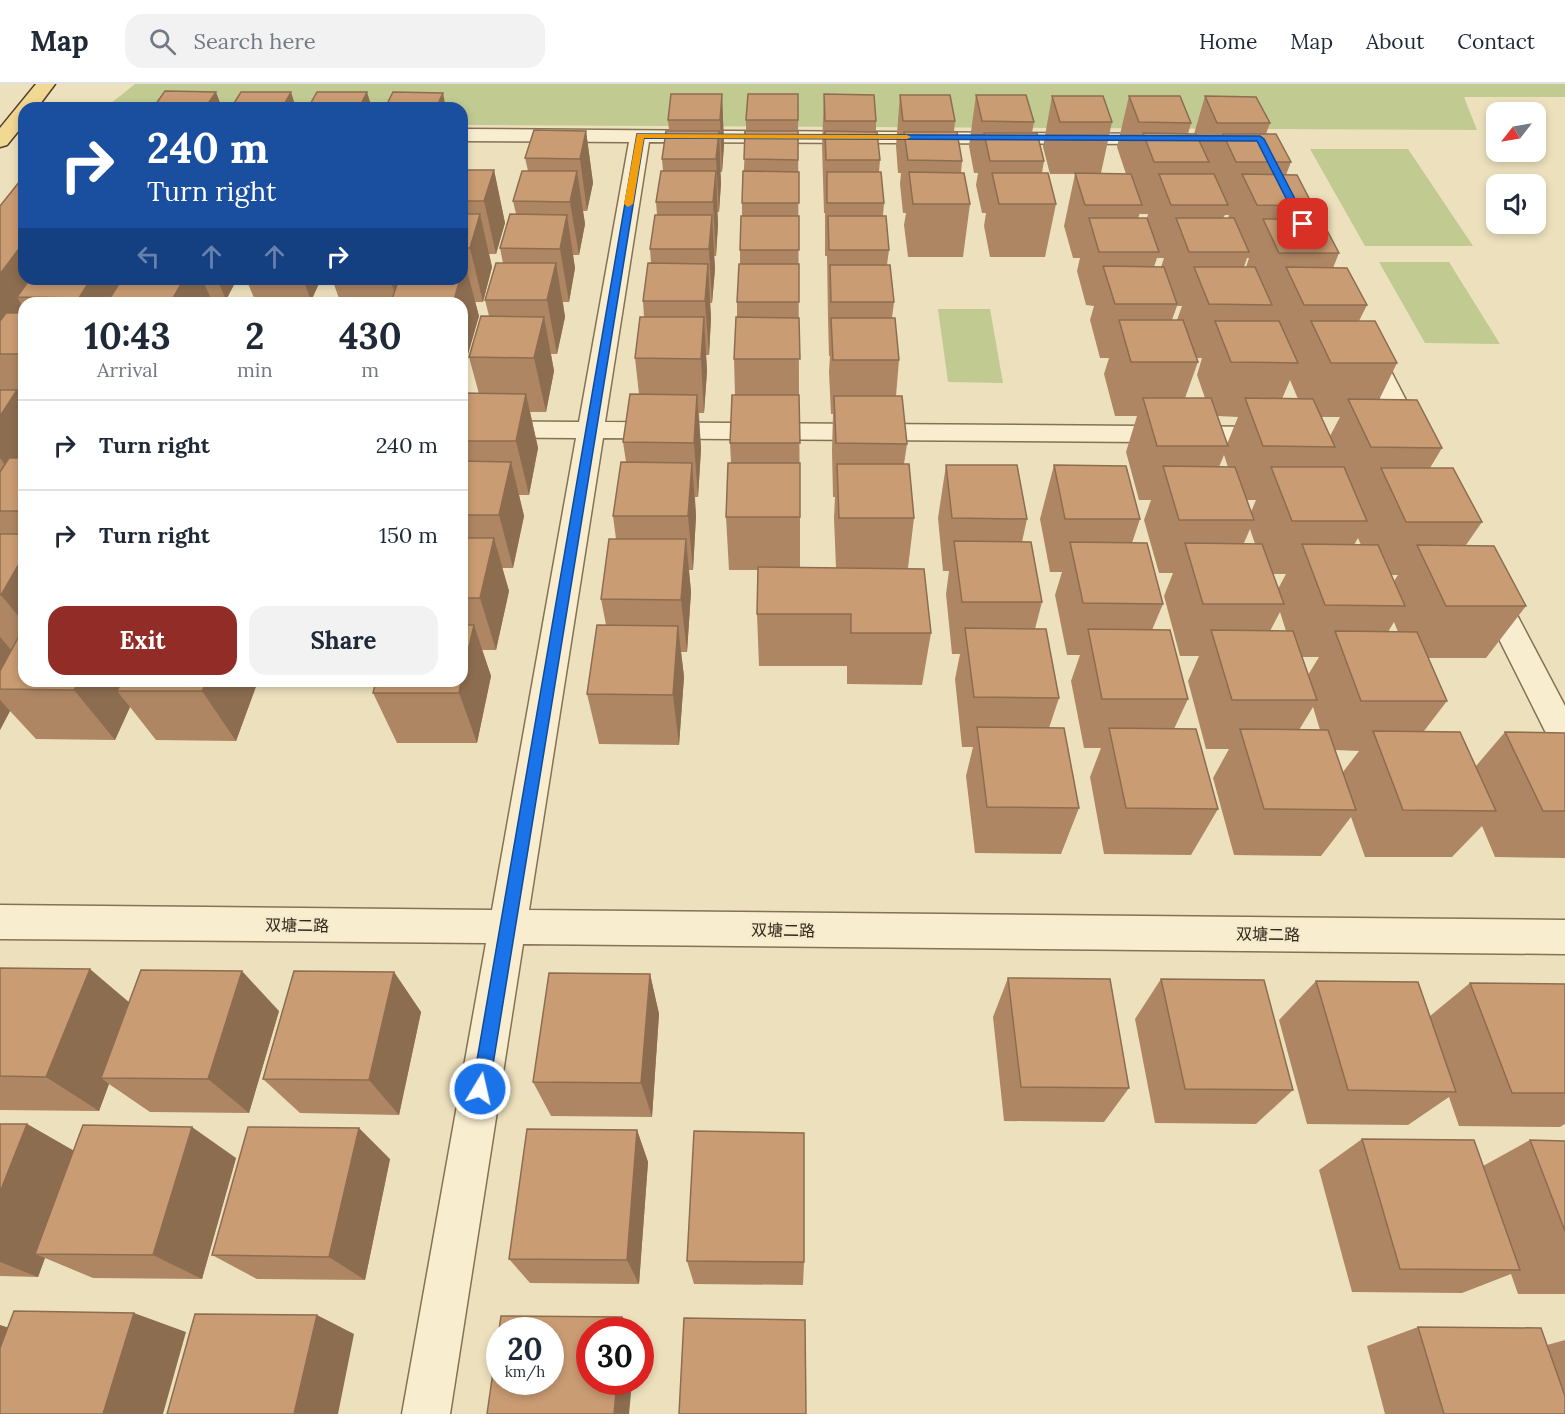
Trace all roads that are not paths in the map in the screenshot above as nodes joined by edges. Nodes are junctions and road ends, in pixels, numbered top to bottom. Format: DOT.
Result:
graph roads {
  1 [pos="46,84"];
  2 [pos="31,102"];
  3 [pos="18,119"];
  4 [pos="468,135"];
  5 [pos="640,136"];
  6 [pos="1188,138"];
  7 [pos="0,141"];
  8 [pos="1357,330"];
  9 [pos="468,429"];
  10 [pos="590,430"];
  11 [pos="1304,435"];
  12 [pos="1407,442"];
  13 [pos="1480,571"];
  14 [pos="1565,738"];
  15 [pos="0,922"];
  16 [pos="507,927"];
  17 [pos="1565,937"];
  18 [pos="426,1414"];
  1 -- 2 [label="main road"];
  3 -- 7 [label="main road"];
  4 -- 5 [label="street"];
  5 -- 6 [label="street"];
  5 -- 10 [label="street"];
  8 -- 12 [label="street"];
  9 -- 10 [label="street"];
  10 -- 11 [label="street"];
  10 -- 16 [label="street"];
  13 -- 14 [label="street"];
  15 -- 16 [label="street, 双塘二路"];
  16 -- 17 [label="street, 双塘二路"];
  16 -- 18 [label="street"];
}
